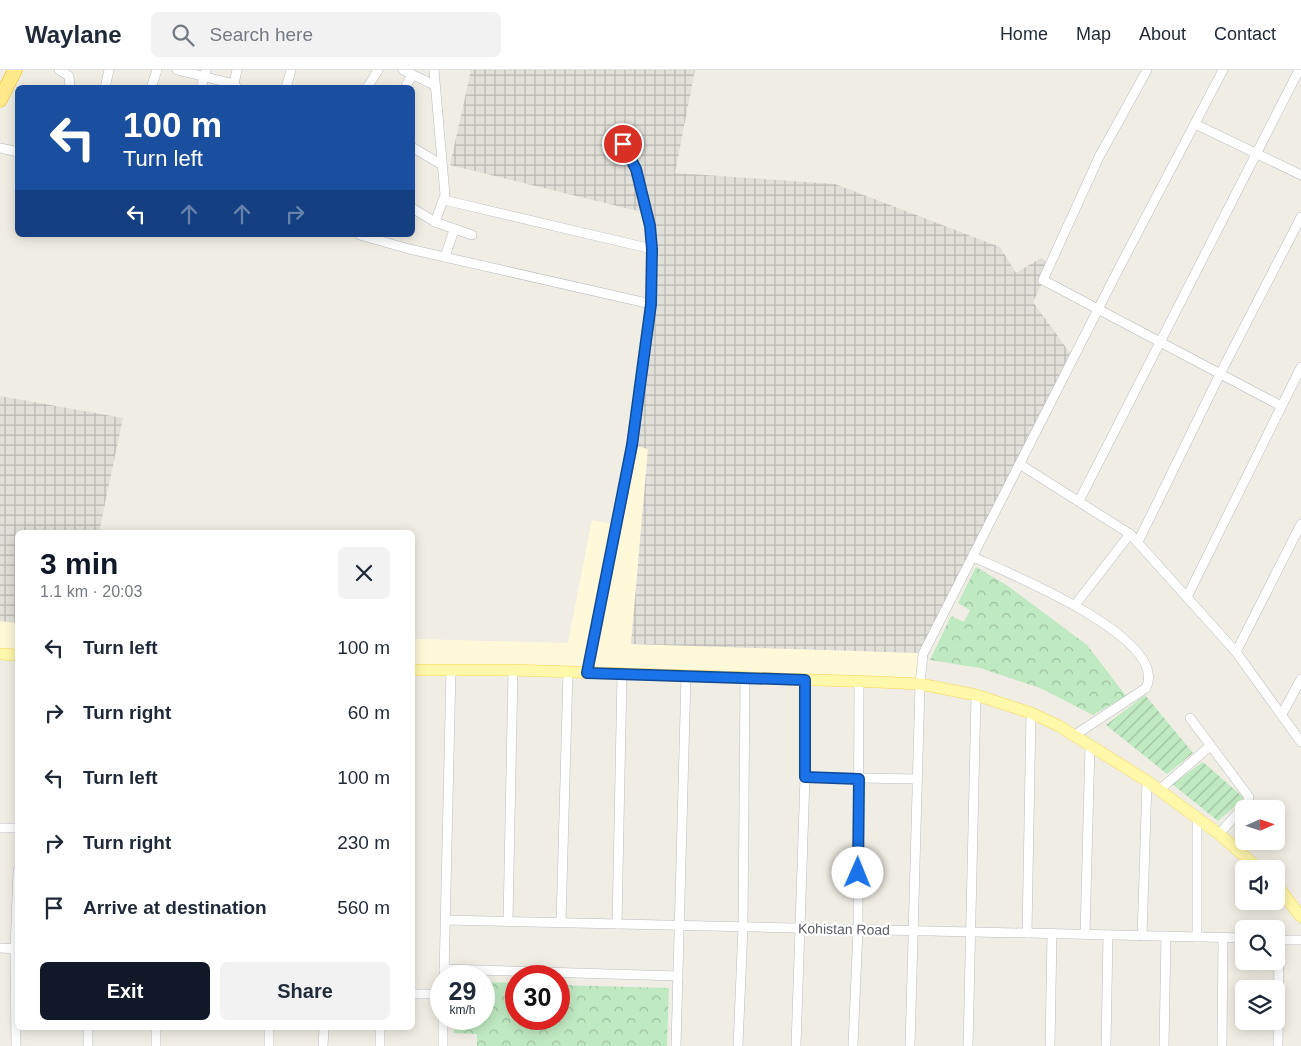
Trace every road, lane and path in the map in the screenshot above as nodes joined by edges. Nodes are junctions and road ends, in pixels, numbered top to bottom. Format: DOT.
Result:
graph roads {
  1 [pos="15,70"];
  2 [pos="59,70"];
  3 [pos="109,70"];
  4 [pos="157,70"];
  5 [pos="178,70"];
  6 [pos="237,70"];
  7 [pos="291,70"];
  8 [pos="378,70"];
  9 [pos="403,70"];
  10 [pos="434,70"];
  11 [pos="1147,70"];
  12 [pos="1224,70"];
  13 [pos="1299,70"];
  14 [pos="205,74"];
  15 [pos="412,75"];
  16 [pos="70,85"];
  17 [pos="106,85"];
  18 [pos="152,85"];
  19 [pos="232,85"];
  20 [pos="235,85"];
  21 [pos="287,85"];
  22 [pos="369,85"];
  23 [pos="407,85"];
  24 [pos="434,85"];
  25 [pos="0,100"];
  26 [pos="1195,124"];
  27 [pos="616,131"];
  28 [pos="0,148"];
  29 [pos="415,149"];
  30 [pos="15,151"];
  31 [pos="1255,154"];
  32 [pos="442,165"];
  33 [pos="1301,175"];
  34 [pos="444,200"];
  35 [pos="415,210"];
  36 [pos="1301,217"];
  37 [pos="435,222"];
  38 [pos="454,230"];
  39 [pos="472,235"];
  40 [pos="368,237"];
  41 [pos="652,249"];
  42 [pos="445,257"];
  43 [pos="651,304"];
  44 [pos="1098,311"];
  45 [pos="1158,343"];
  46 [pos="1301,367"];
  47 [pos="1220,374"];
  48 [pos="1281,406"];
  49 [pos="1021,465"];
  50 [pos="1079,501"];
  51 [pos="1301,524"];
  52 [pos="1130,534"];
  53 [pos="1138,542"];
  54 [pos="973,557"];
  55 [pos="1187,597"];
  56 [pos="1075,605"];
  57 [pos="1236,652"];
  58 [pos="0,654"];
  59 [pos="15,655"];
  60 [pos="415,670"];
  61 [pos="451,670"];
  62 [pos="513,670"];
  63 [pos="568,672"];
  64 [pos="587,673"];
  65 [pos="622,674"];
  66 [pos="686,676"];
  67 [pos="745,678"];
  68 [pos="1301,679"];
  69 [pos="805,680"];
  70 [pos="859,681"];
  71 [pos="920,684"];
  72 [pos="976,696"];
  73 [pos="1032,713"];
  74 [pos="1282,714"];
  75 [pos="1190,718"];
  76 [pos="1075,735"];
  77 [pos="1301,742"];
  78 [pos="1090,745"];
  79 [pos="1209,747"];
  80 [pos="805,777"];
  81 [pos="859,779"];
  82 [pos="917,779"];
  83 [pos="1147,781"];
  84 [pos="1158,792"];
  85 [pos="1196,818"];
  86 [pos="0,828"];
  87 [pos="15,828"];
  88 [pos="1219,834"];
  89 [pos="1249,860"];
  90 [pos="1285,896"];
  91 [pos="1301,917"];
  92 [pos="445,920"];
  93 [pos="508,921"];
  94 [pos="561,922"];
  95 [pos="617,924"];
  96 [pos="679,925"];
  97 [pos="743,926"];
  98 [pos="799,928"];
  99 [pos="858,929"];
  100 [pos="914,930"];
  101 [pos="971,932"];
  102 [pos="1027,933"];
  103 [pos="1052,934"];
  104 [pos="1085,934"];
  105 [pos="1108,935"];
  106 [pos="1142,936"];
  107 [pos="1166,936"];
  108 [pos="1197,937"];
  109 [pos="1223,938"];
  110 [pos="1235,938"];
  111 [pos="1285,940"];
  112 [pos="1301,940"];
  113 [pos="0,948"];
  114 [pos="15,949"];
  115 [pos="444,965"];
  116 [pos="1278,970"];
  117 [pos="495,974"];
  118 [pos="678,976"];
  119 [pos="415,994"];
  120 [pos="430,994"];
  121 [pos="16,1030"];
  122 [pos="88,1030"];
  123 [pos="156,1030"];
  124 [pos="269,1030"];
  125 [pos="324,1030"];
  126 [pos="380,1030"];
  127 [pos="443,1030"];
  128 [pos="16,1046"];
  129 [pos="88,1046"];
  130 [pos="156,1046"];
  131 [pos="269,1046"];
  132 [pos="323,1046"];
  133 [pos="380,1046"];
  134 [pos="443,1046"];
  135 [pos="676,1046"];
  136 [pos="738,1046"];
  137 [pos="796,1046"];
  138 [pos="853,1046"];
  139 [pos="910,1046"];
  140 [pos="968,1046"];
  141 [pos="1050,1046"];
  142 [pos="1106,1046"];
  143 [pos="1164,1046"];
  144 [pos="1222,1046"];
  145 [pos="1278,1046"];
  1 -- 25 [label="highway"];
  2 -- 16 [label="street"];
  3 -- 17 [label="street"];
  4 -- 18 [label="street"];
  5 -- 14 [label="street"];
  6 -- 20 [label="street"];
  7 -- 21 [label="street"];
  8 -- 22 [label="street"];
  9 -- 15 [label="street"];
  10 -- 24 [label="street"];
  11 -- 44 [label="street"];
  12 -- 26 [label="street"];
  13 -- 31 [label="street"];
  14 -- 19 [label="street"];
  15 -- 23 [label="street"];
  15 -- 24 [label="street"];
  24 -- 32 [label="street"];
  26 -- 31 [label="street"];
  26 -- 44 [label="street"];
  27 -- 41 [label="street"];
  28 -- 30 [label="street"];
  29 -- 32 [label="street"];
  31 -- 33 [label="street"];
  31 -- 45 [label="street"];
  32 -- 34 [label="street"];
  34 -- 37 [label="street"];
  34 -- 41 [label="street"];
  35 -- 37 [label="street"];
  36 -- 47 [label="street"];
  37 -- 38 [label="street"];
  38 -- 39 [label="street"];
  38 -- 42 [label="street"];
  40 -- 42 [label="street"];
  41 -- 43 [label="street"];
  42 -- 43 [label="street"];
  43 -- 64 [label="street"];
  44 -- 45 [label="street"];
  44 -- 49 [label="street"];
  45 -- 47 [label="street"];
  45 -- 50 [label="street"];
  46 -- 48 [label="street"];
  47 -- 48 [label="street"];
  47 -- 53 [label="street"];
  48 -- 55 [label="street"];
  49 -- 50 [label="street"];
  49 -- 54 [label="street"];
  50 -- 52 [label="street"];
  51 -- 57 [label="street"];
  52 -- 53 [label="street"];
  52 -- 56 [label="street"];
  53 -- 55 [label="street"];
  54 -- 56 [label="street"];
  54 -- 71 [label="street"];
  55 -- 57 [label="street"];
  56 -- 76 [label="street"];
  57 -- 74 [label="street"];
  58 -- 59 [label="main road"];
  60 -- 61 [label="main road"];
  61 -- 62 [label="main road"];
  61 -- 92 [label="street"];
  62 -- 63 [label="main road"];
  62 -- 93 [label="street"];
  63 -- 64 [label="main road"];
  63 -- 94 [label="street"];
  64 -- 65 [label="main road"];
  65 -- 66 [label="main road"];
  65 -- 95 [label="street"];
  66 -- 67 [label="main road"];
  66 -- 96 [label="street"];
  67 -- 69 [label="main road"];
  67 -- 97 [label="street"];
  68 -- 74 [label="street"];
  69 -- 70 [label="main road"];
  69 -- 80 [label="street"];
  70 -- 71 [label="main road"];
  70 -- 81 [label="street"];
  71 -- 72 [label="main road"];
  71 -- 82 [label="street"];
  72 -- 73 [label="main road"];
  72 -- 101 [label="street"];
  73 -- 76 [label="main road"];
  73 -- 102 [label="street"];
  74 -- 77 [label="street"];
  75 -- 79 [label="street"];
  76 -- 78 [label="main road"];
  78 -- 83 [label="main road"];
  78 -- 104 [label="street"];
  79 -- 84 [label="street"];
  79 -- 88 [label="street"];
  80 -- 81 [label="street"];
  80 -- 98 [label="street"];
  81 -- 82 [label="street"];
  81 -- 99 [label="street"];
  82 -- 100 [label="street"];
  83 -- 84 [label="main road"];
  83 -- 106 [label="street"];
  84 -- 85 [label="main road"];
  85 -- 88 [label="main road"];
  85 -- 108 [label="street"];
  86 -- 87 [label="street"];
  88 -- 89 [label="main road"];
  90 -- 91 [label="main road"];
  92 -- 93 [label="street, Kohistan Road"];
  92 -- 115 [label="street"];
  93 -- 94 [label="street, Kohistan Road"];
  94 -- 95 [label="street, Kohistan Road"];
  95 -- 96 [label="street, Kohistan Road"];
  96 -- 97 [label="street, Kohistan Road"];
  96 -- 118 [label="street"];
  97 -- 98 [label="street, Kohistan Road"];
  97 -- 136 [label="street"];
  98 -- 99 [label="street, Kohistan Road"];
  98 -- 137 [label="street"];
  99 -- 100 [label="street, Kohistan Road"];
  99 -- 138 [label="street"];
  100 -- 101 [label="street, Kohistan Road"];
  100 -- 139 [label="street"];
  101 -- 102 [label="street, Kohistan Road"];
  101 -- 140 [label="street"];
  102 -- 103 [label="street, Kohistan Road"];
  103 -- 104 [label="street, Kohistan Road"];
  103 -- 141 [label="street"];
  104 -- 105 [label="street, Kohistan Road"];
  105 -- 106 [label="street, Kohistan Road"];
  105 -- 142 [label="street"];
  106 -- 107 [label="street, Kohistan Road"];
  107 -- 108 [label="street, Kohistan Road"];
  107 -- 143 [label="street"];
  108 -- 109 [label="street, Kohistan Road"];
  109 -- 110 [label="street, Kohistan Road"];
  109 -- 144 [label="street"];
  111 -- 112 [label="street"];
  113 -- 114 [label="street"];
  116 -- 145 [label="street"];
  117 -- 118 [label="street"];
  118 -- 135 [label="street"];
  119 -- 120 [label="street"];
  121 -- 128 [label="street"];
  122 -- 129 [label="street"];
  123 -- 130 [label="street"];
  124 -- 131 [label="street"];
  125 -- 132 [label="street"];
  126 -- 133 [label="street"];
  127 -- 134 [label="street"];
}
